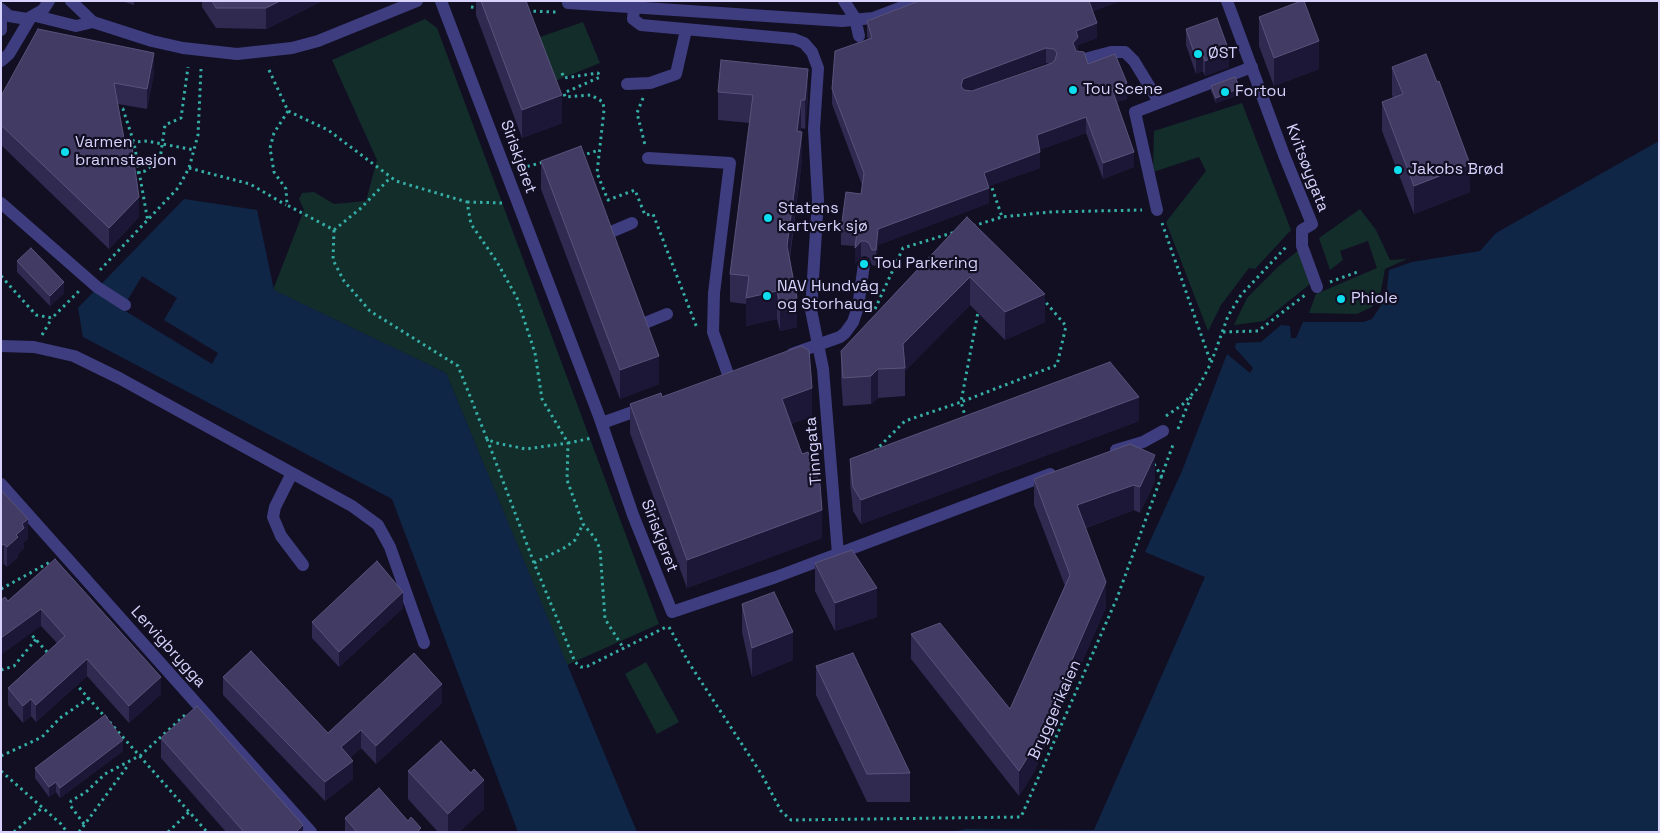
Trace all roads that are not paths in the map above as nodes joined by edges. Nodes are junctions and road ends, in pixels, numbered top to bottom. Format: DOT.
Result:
graph roads {
  1 [pos="48,1"];
  2 [pos="71,1"];
  3 [pos="417,1"];
  4 [pos="441,1"];
  5 [pos="844,1"];
  6 [pos="918,1"];
  7 [pos="1227,1"];
  8 [pos="568,3"];
  9 [pos="894,6"];
  10 [pos="634,8"];
  11 [pos="1,9"];
  12 [pos="33,17"];
  13 [pos="855,18"];
  14 [pos="94,22"];
  15 [pos="1,30"];
  16 [pos="686,30"];
  17 [pos="859,36"];
  18 [pos="1081,60"];
  19 [pos="1,62"];
  20 [pos="1252,67"];
  21 [pos="627,84"];
  22 [pos="1159,102"];
  23 [pos="648,158"];
  24 [pos="1,203"];
  25 [pos="1157,210"];
  26 [pos="632,223"];
  27 [pos="611,232"];
  28 [pos="864,264"];
  29 [pos="1317,287"];
  30 [pos="125,305"];
  31 [pos="667,314"];
  32 [pos="645,323"];
  33 [pos="1,346"];
  34 [pos="817,346"];
  35 [pos="776,360"];
  36 [pos="729,377"];
  37 [pos="653,404"];
  38 [pos="602,423"];
  39 [pos="1162,431"];
  40 [pos="1143,442"];
  41 [pos="1104,454"];
  42 [pos="1154,464"];
  43 [pos="1059,471"];
  44 [pos="292,473"];
  45 [pos="1,484"];
  46 [pos="838,554"];
  47 [pos="303,566"];
  48 [pos="424,644"];
  49 [pos="311,832"];
  1 -- 12 [label="street"];
  2 -- 14 [label="street"];
  3 -- 14 [label="street"];
  4 -- 38 [label="street, Siriskjeret"];
  5 -- 13 [label="street"];
  6 -- 9 [label="street"];
  7 -- 20 [label="street, Kvitsøygata"];
  8 -- 10 [label="street"];
  9 -- 13 [label="street"];
  10 -- 13 [label="street"];
  10 -- 16 [label="street, Tinngata"];
  11 -- 12 [label="street"];
  11 -- 15 [label="street"];
  12 -- 14 [label="street"];
  12 -- 19 [label="street"];
  13 -- 17 [label="street"];
  16 -- 21 [label="street"];
  16 -- 34 [label="street, Tinngata"];
  18 -- 22 [label="street"];
  20 -- 22 [label="street"];
  20 -- 29 [label="street, Kvitsøygata"];
  22 -- 25 [label="street"];
  23 -- 36 [label="street"];
  24 -- 30 [label="street"];
  26 -- 27 [label="street"];
  28 -- 34 [label="street"];
  31 -- 32 [label="street"];
  33 -- 44 [label="street"];
  34 -- 35 [label="street"];
  34 -- 46 [label="street, Tinngata"];
  37 -- 38 [label="street"];
  38 -- 46 [label="street, Siriskjeret"];
  39 -- 40 [label="street"];
  40 -- 41 [label="street"];
  40 -- 42 [label="street"];
  43 -- 46 [label="street"];
  44 -- 47 [label="street"];
  44 -- 48 [label="street"];
  45 -- 49 [label="street, Lervigbrygga"];
}
